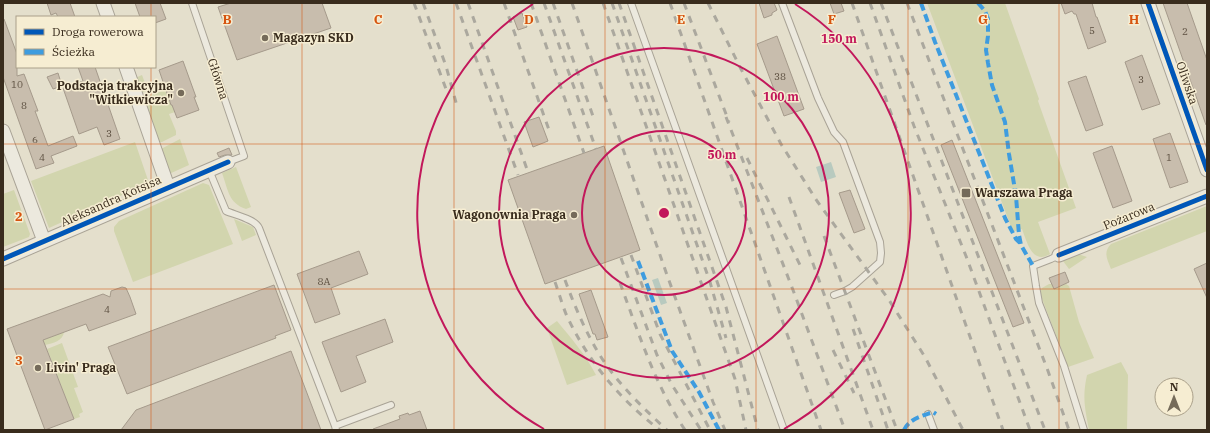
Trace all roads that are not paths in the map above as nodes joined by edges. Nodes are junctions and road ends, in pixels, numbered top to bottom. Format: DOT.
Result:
graph roads {
  1 [pos="103,3"];
  2 [pos="192,3"];
  3 [pos="631,3"];
  4 [pos="782,3"];
  5 [pos="1148,3"];
  6 [pos="108,16"];
  7 [pos="126,68"];
  8 [pos="3,131"];
  9 [pos="244,156"];
  10 [pos="228,162"];
  11 [pos="209,170"];
  12 [pos="1207,170"];
  13 [pos="168,187"];
  14 [pos="1207,196"];
  15 [pos="44,241"];
  16 [pos="1059,255"];
  17 [pos="3,259"];
  18 [pos="834,295"];
  19 [pos="390,405"];
  20 [pos="928,414"];
  21 [pos="336,428"];
  22 [pos="784,430"];
  23 [pos="934,430"];
  24 [pos="1084,430"];
  1 -- 6 [label="street"];
  2 -- 9 [label="lane, Główna"];
  3 -- 22 [label="lane"];
  4 -- 18 [label="lane"];
  5 -- 12 [label="street, Oliwska"];
  7 -- 13 [label="street"];
  8 -- 15 [label="street"];
  9 -- 10 [label="lane, Aleksandra Kotsisa"];
  10 -- 11 [label="street, Aleksandra Kotsisa"];
  11 -- 13 [label="street, Aleksandra Kotsisa"];
  11 -- 21 [label="lane"];
  13 -- 15 [label="street, Aleksandra Kotsisa"];
  14 -- 16 [label="street, Pożarowa"];
  15 -- 17 [label="street, Aleksandra Kotsisa"];
  16 -- 24 [label="lane"];
  19 -- 21 [label="lane"];
  20 -- 23 [label="lane"];
}
